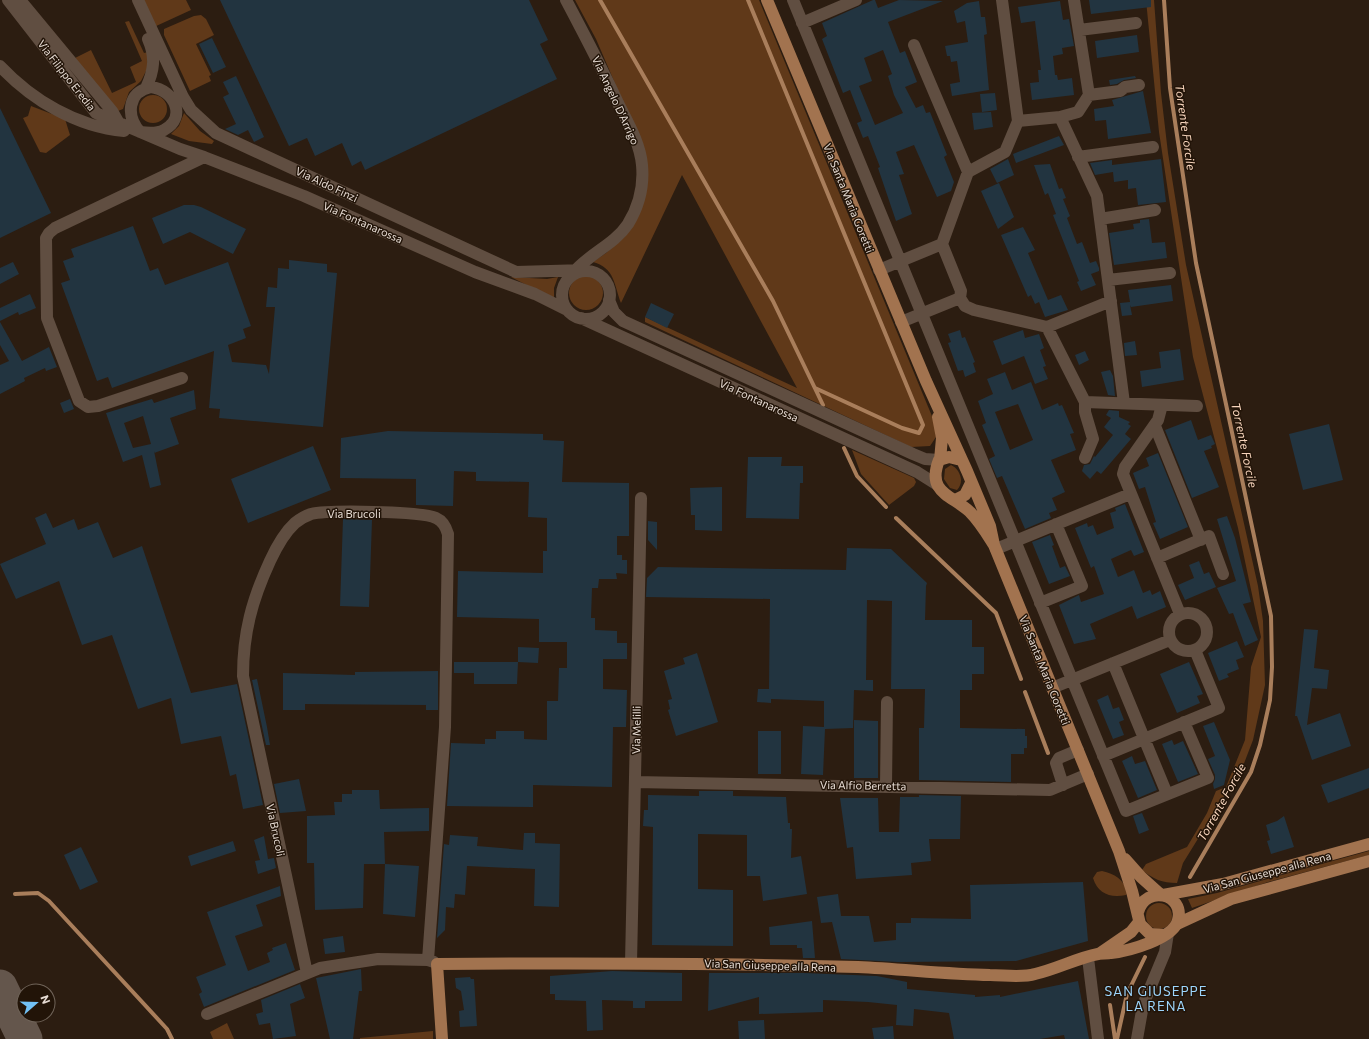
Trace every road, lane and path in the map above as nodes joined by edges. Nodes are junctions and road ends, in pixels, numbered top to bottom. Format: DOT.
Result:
graph roads {
  1 [pos="8,0"];
  2 [pos="20,0"];
  3 [pos="130,0"];
  4 [pos="138,0"];
  5 [pos="566,0"];
  6 [pos="768,0"];
  7 [pos="793,0"];
  8 [pos="856,0"];
  9 [pos="1003,0"];
  10 [pos="1074,0"];
  11 [pos="802,23"];
  12 [pos="1136,23"];
  13 [pos="1079,30"];
  14 [pos="914,45"];
  15 [pos="0,66"];
  16 [pos="170,72"];
  17 [pos="1139,85"];
  18 [pos="146,88"];
  19 [pos="170,95"];
  20 [pos="1088,95"];
  21 [pos="183,97"];
  22 [pos="1060,117"];
  23 [pos="1018,121"];
  24 [pos="120,125"];
  25 [pos="140,132"];
  26 [pos="1153,147"];
  27 [pos="204,156"];
  28 [pos="1078,157"];
  29 [pos="968,172"];
  30 [pos="1155,210"];
  31 [pos="1100,219"];
  32 [pos="942,244"];
  33 [pos="900,262"];
  34 [pos="879,270"];
  35 [pos="578,271"];
  36 [pos="1170,273"];
  37 [pos="1108,280"];
  38 [pos="960,298"];
  39 [pos="609,300"];
  40 [pos="1111,301"];
  41 [pos="567,310"];
  42 [pos="922,314"];
  43 [pos="581,318"];
  44 [pos="901,322"];
  45 [pos="1047,327"];
  46 [pos="182,378"];
  47 [pos="932,395"];
  48 [pos="1085,402"];
  49 [pos="1124,403"];
  50 [pos="1162,405"];
  51 [pos="1197,406"];
  52 [pos="1154,426"];
  53 [pos="1085,458"];
  54 [pos="940,460"];
  55 [pos="961,460"];
  56 [pos="971,482"];
  57 [pos="936,484"];
  58 [pos="1130,494"];
  59 [pos="641,498"];
  60 [pos="955,500"];
  61 [pos="1056,524"];
  62 [pos="1201,540"];
  63 [pos="1015,541"];
  64 [pos="995,547"];
  65 [pos="1157,558"];
  66 [pos="1223,574"];
  67 [pos="1040,603"];
  68 [pos="1180,614"];
  69 [pos="1170,640"];
  70 [pos="1195,650"];
  71 [pos="1113,663"];
  72 [pos="1072,680"];
  73 [pos="1052,688"];
  74 [pos="887,702"];
  75 [pos="1184,722"];
  76 [pos="1144,739"];
  77 [pos="1078,750"];
  78 [pos="1103,756"];
  79 [pos="1088,774"];
  80 [pos="635,782"];
  81 [pos="1063,785"];
  82 [pos="886,786"];
  83 [pos="1167,794"];
  84 [pos="1369,844"];
  85 [pos="1119,851"];
  86 [pos="1369,861"];
  87 [pos="1162,895"];
  88 [pos="1138,917"];
  89 [pos="1170,931"];
  90 [pos="1093,956"];
  91 [pos="432,962"];
  92 [pos="631,962"];
  93 [pos="308,973"];
  94 [pos="207,1014"];
  95 [pos="442,1039"];
  96 [pos="1098,1039"];
  97 [pos="1137,1039"];
  1 -- 24 [label="street, Via Filippo Eredia"];
  2 -- 24 [label="street"];
  3 -- 18 [label="street"];
  4 -- 16 [label="street, Via Aldo Finzi"];
  5 -- 35 [label="street, Via Angelo D'Arrigo"];
  6 -- 34 [label="main road, Via Santa Maria Goretti"];
  7 -- 11 [label="street"];
  8 -- 11 [label="street"];
  9 -- 23 [label="street"];
  10 -- 13 [label="street"];
  11 -- 33 [label="street"];
  12 -- 13 [label="street"];
  13 -- 20 [label="street"];
  14 -- 29 [label="street"];
  15 -- 25 [label="street"];
  16 -- 19 [label="street"];
  16 -- 21 [label="street, Via Aldo Finzi"];
  17 -- 20 [label="street"];
  18 -- 19 [label="street"];
  18 -- 25 [label="street"];
  19 -- 21 [label="street"];
  19 -- 25 [label="street"];
  20 -- 22 [label="street"];
  21 -- 35 [label="street, Via Aldo Finzi"];
  22 -- 23 [label="street"];
  22 -- 28 [label="street"];
  23 -- 29 [label="street"];
  24 -- 25 [label="street, Via Filippo Eredia"];
  25 -- 27 [label="street, Via Fontanarossa"];
  26 -- 28 [label="street"];
  27 -- 41 [label="street, Via Fontanarossa"];
  27 -- 46 [label="street"];
  28 -- 31 [label="street"];
  29 -- 32 [label="street"];
  30 -- 31 [label="street"];
  31 -- 37 [label="street"];
  32 -- 33 [label="street"];
  32 -- 38 [label="street"];
  33 -- 34 [label="street"];
  33 -- 42 [label="street"];
  34 -- 44 [label="main road, Via Santa Maria Goretti"];
  35 -- 39 [label="street"];
  35 -- 41 [label="street"];
  36 -- 37 [label="street"];
  37 -- 40 [label="street"];
  38 -- 42 [label="street"];
  38 -- 45 [label="street"];
  39 -- 43 [label="street"];
  39 -- 54 [label="street, Via Fontanarossa"];
  40 -- 45 [label="street"];
  40 -- 49 [label="street"];
  41 -- 43 [label="street"];
  42 -- 44 [label="street"];
  42 -- 63 [label="street"];
  43 -- 57 [label="street, Via Fontanarossa"];
  44 -- 47 [label="main road, Via Santa Maria Goretti"];
  45 -- 48 [label="street"];
  47 -- 54 [label="main road"];
  47 -- 55 [label="main road"];
  48 -- 49 [label="street"];
  48 -- 53 [label="street"];
  49 -- 50 [label="street"];
  50 -- 51 [label="street"];
  50 -- 52 [label="street"];
  52 -- 58 [label="street"];
  52 -- 62 [label="street"];
  54 -- 55 [label="main road"];
  54 -- 57 [label="main road"];
  55 -- 56 [label="main road"];
  56 -- 60 [label="main road"];
  56 -- 64 [label="main road"];
  57 -- 60 [label="main road"];
  58 -- 61 [label="street"];
  58 -- 65 [label="street"];
  59 -- 80 [label="street, Via Melilli"];
  60 -- 64 [label="main road, Via Santa Maria Goretti"];
  61 -- 63 [label="street"];
  61 -- 67 [label="street"];
  62 -- 65 [label="street"];
  62 -- 66 [label="street"];
  63 -- 64 [label="street"];
  63 -- 67 [label="street"];
  64 -- 73 [label="main road, Via Santa Maria Goretti"];
  65 -- 68 [label="street"];
  67 -- 72 [label="street"];
  68 -- 69 [label="street"];
  68 -- 70 [label="street"];
  69 -- 70 [label="street"];
  69 -- 71 [label="street"];
  70 -- 75 [label="street"];
  71 -- 72 [label="street"];
  71 -- 76 [label="street"];
  72 -- 73 [label="street"];
  72 -- 78 [label="street"];
  73 -- 77 [label="main road, Via Santa Maria Goretti"];
  74 -- 82 [label="street"];
  75 -- 76 [label="street"];
  75 -- 83 [label="street"];
  76 -- 78 [label="street"];
  76 -- 83 [label="street"];
  77 -- 79 [label="main road, Via Santa Maria Goretti"];
  77 -- 81 [label="street"];
  78 -- 83 [label="street"];
  79 -- 81 [label="street, Via Alfio Berretta"];
  79 -- 85 [label="main road, Via Santa Maria Goretti"];
  80 -- 82 [label="street, Via Alfio Berretta"];
  80 -- 92 [label="street, Via Melilli"];
  81 -- 82 [label="street, Via Alfio Berretta"];
  84 -- 87 [label="main road, Via San Giuseppe alla Rena"];
  85 -- 87 [label="main road"];
  85 -- 88 [label="main road"];
  86 -- 89 [label="main road, Via San Giuseppe alla Rena"];
  87 -- 88 [label="main road"];
  87 -- 89 [label="main road"];
  88 -- 89 [label="main road"];
  88 -- 90 [label="main road"];
  89 -- 90 [label="main road, Via San Giuseppe alla Rena"];
  89 -- 97 [label="street"];
  90 -- 92 [label="main road, Via San Giuseppe alla Rena"];
  90 -- 96 [label="street"];
  91 -- 92 [label="main road, Via San Giuseppe alla Rena"];
  91 -- 93 [label="street, Via San Giuseppe alla Rena"];
  91 -- 93 [label="street, Via Brucoli"];
  91 -- 95 [label="main road"];
  93 -- 94 [label="street, Via San Giuseppe alla Rena"];
}
